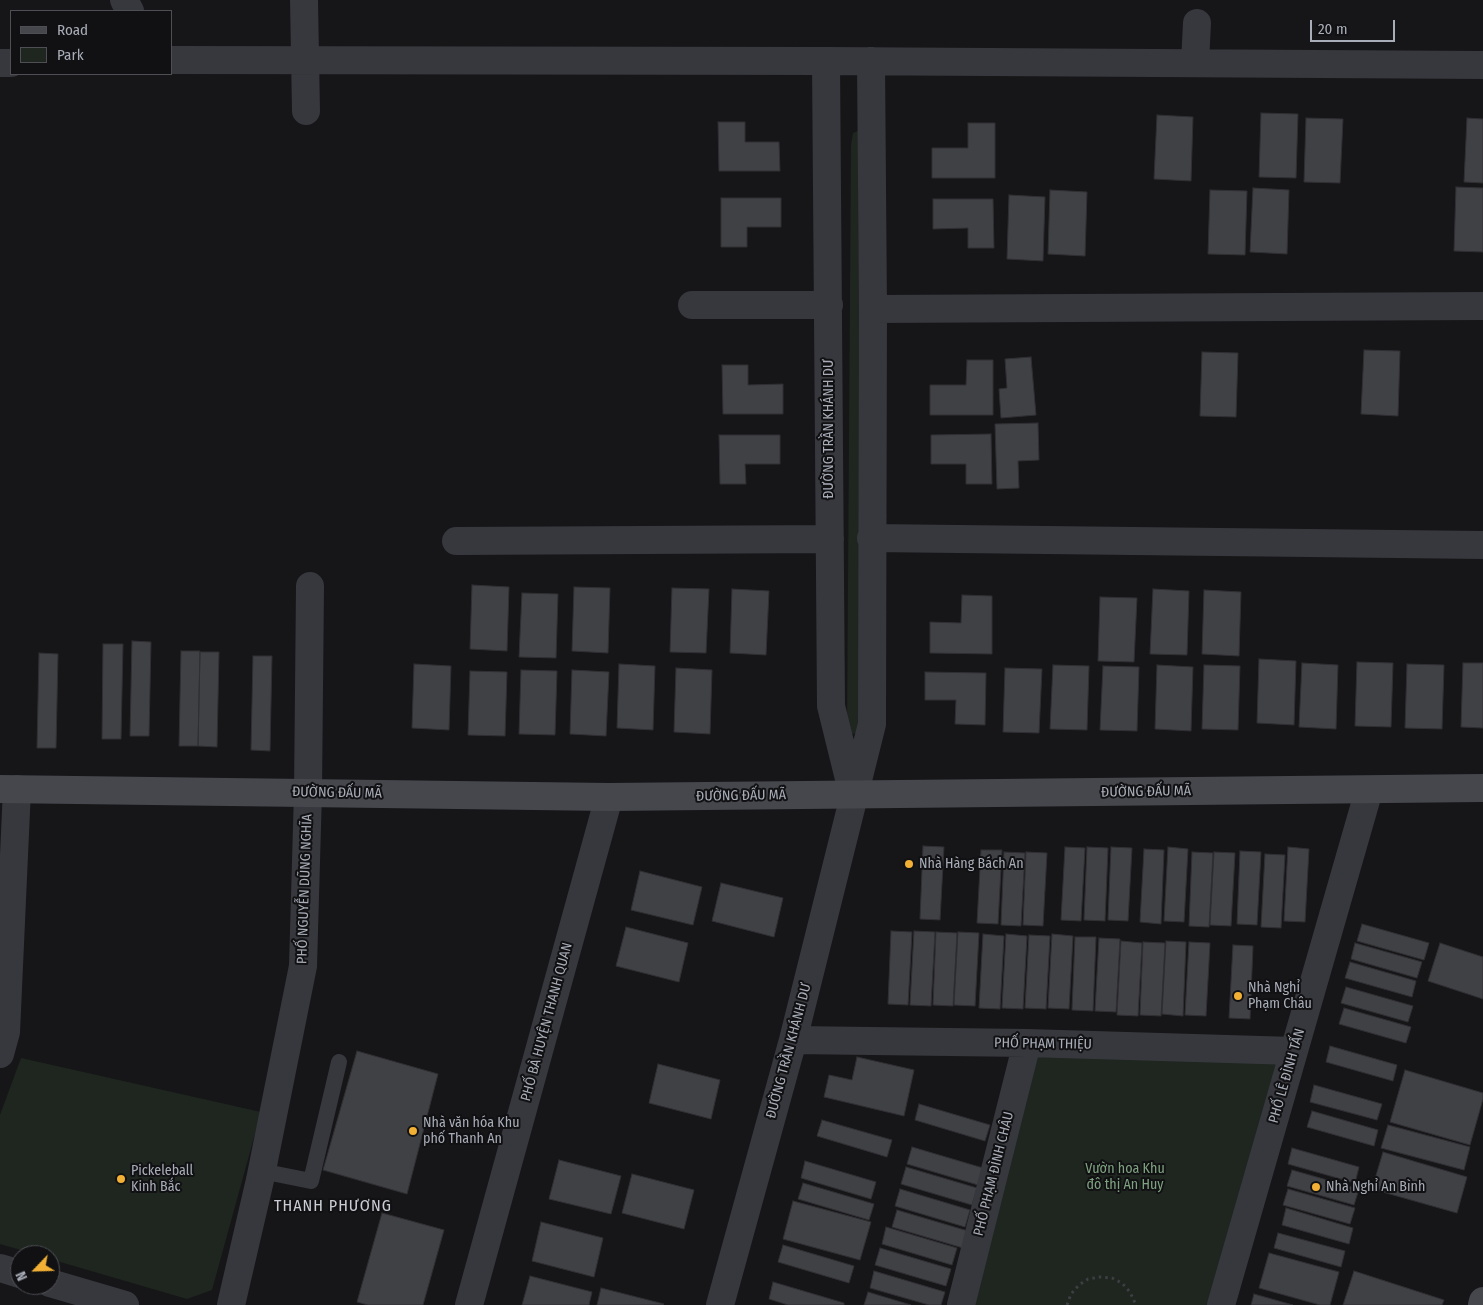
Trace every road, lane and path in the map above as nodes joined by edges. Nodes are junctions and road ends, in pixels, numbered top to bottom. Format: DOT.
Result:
graph roads {
  1 [pos="304,0"];
  2 [pos="1197,23"];
  3 [pos="172,60"];
  4 [pos="304,60"];
  5 [pos="826,61"];
  6 [pos="871,61"];
  7 [pos="1195,63"];
  8 [pos="1483,65"];
  9 [pos="306,111"];
  10 [pos="692,305"];
  11 [pos="829,305"];
  12 [pos="1483,306"];
  13 [pos="873,309"];
  14 [pos="871,538"];
  15 [pos="830,539"];
  16 [pos="456,541"];
  17 [pos="1483,545"];
  18 [pos="310,586"];
  19 [pos="1483,788"];
  20 [pos="8,789"];
  21 [pos="1369,790"];
  22 [pos="308,792"];
  23 [pos="853,795"];
  24 [pos="609,797"];
  25 [pos="793,1040"];
  26 [pos="1027,1043"];
  27 [pos="1294,1051"];
  28 [pos="0,1054"];
  29 [pos="339,1062"];
  30 [pos="261,1172"];
  31 [pos="60,1286"];
  32 [pos="1483,1301"];
  33 [pos="125,1305"];
  34 [pos="231,1305"];
  35 [pos="469,1305"];
  36 [pos="720,1305"];
  37 [pos="961,1305"];
  38 [pos="1067,1305"];
  39 [pos="1136,1305"];
  40 [pos="1221,1305"];
  41 [pos="1482,1305"];
  1 -- 4 [label="street"];
  2 -- 7 [label="street"];
  3 -- 4 [label="street"];
  4 -- 5 [label="street"];
  4 -- 9 [label="street"];
  5 -- 6 [label="street"];
  5 -- 11 [label="street, ĐƯỜNG TRẦN KHÁNH DƯ"];
  6 -- 7 [label="street"];
  6 -- 13 [label="street, ĐƯỜNG TRẦN KHÁNH DƯ"];
  7 -- 8 [label="street"];
  10 -- 11 [label="street"];
  11 -- 15 [label="street, ĐƯỜNG TRẦN KHÁNH DƯ"];
  12 -- 13 [label="street"];
  13 -- 14 [label="street, ĐƯỜNG TRẦN KHÁNH DƯ"];
  14 -- 17 [label="street"];
  14 -- 23 [label="street, ĐƯỜNG TRẦN KHÁNH DƯ"];
  15 -- 16 [label="street"];
  15 -- 23 [label="street, ĐƯỜNG TRẦN KHÁNH DƯ"];
  18 -- 22 [label="street, PHỐ NGUYỄN DŨNG NGHĨA"];
  19 -- 21 [label="street, ĐƯỜNG ĐẤU MÃ"];
  20 -- 22 [label="street, ĐƯỜNG ĐẤU MÃ"];
  20 -- 28 [label="street"];
  21 -- 23 [label="street, ĐƯỜNG ĐẤU MÃ"];
  21 -- 27 [label="street, PHỐ LÊ ĐÌNH TẤN"];
  22 -- 24 [label="street, ĐƯỜNG ĐẤU MÃ"];
  22 -- 30 [label="street, PHỐ NGUYỄN DŨNG NGHĨA"];
  23 -- 24 [label="street, ĐƯỜNG ĐẤU MÃ"];
  23 -- 25 [label="street, ĐƯỜNG TRẦN KHÁNH DƯ"];
  24 -- 35 [label="street, PHỐ BÀ HUYỆN THANH QUAN"];
  25 -- 26 [label="street, PHỐ PHẠM THIỆU"];
  25 -- 36 [label="street, ĐƯỜNG TRẦN KHÁNH DƯ"];
  26 -- 27 [label="street, PHỐ PHẠM THIỆU"];
  26 -- 37 [label="street, PHỐ PHẠM ĐÌNH CHÂU"];
  27 -- 40 [label="street, PHỐ LÊ ĐÌNH TẤN"];
  29 -- 30 [label="lane"];
  30 -- 34 [label="street, PHỐ NGUYỄN DŨNG NGHĨA"];
  31 -- 33 [label="street"];
  32 -- 41 [label="street"];
  38 -- 39 [label="path"];
}
